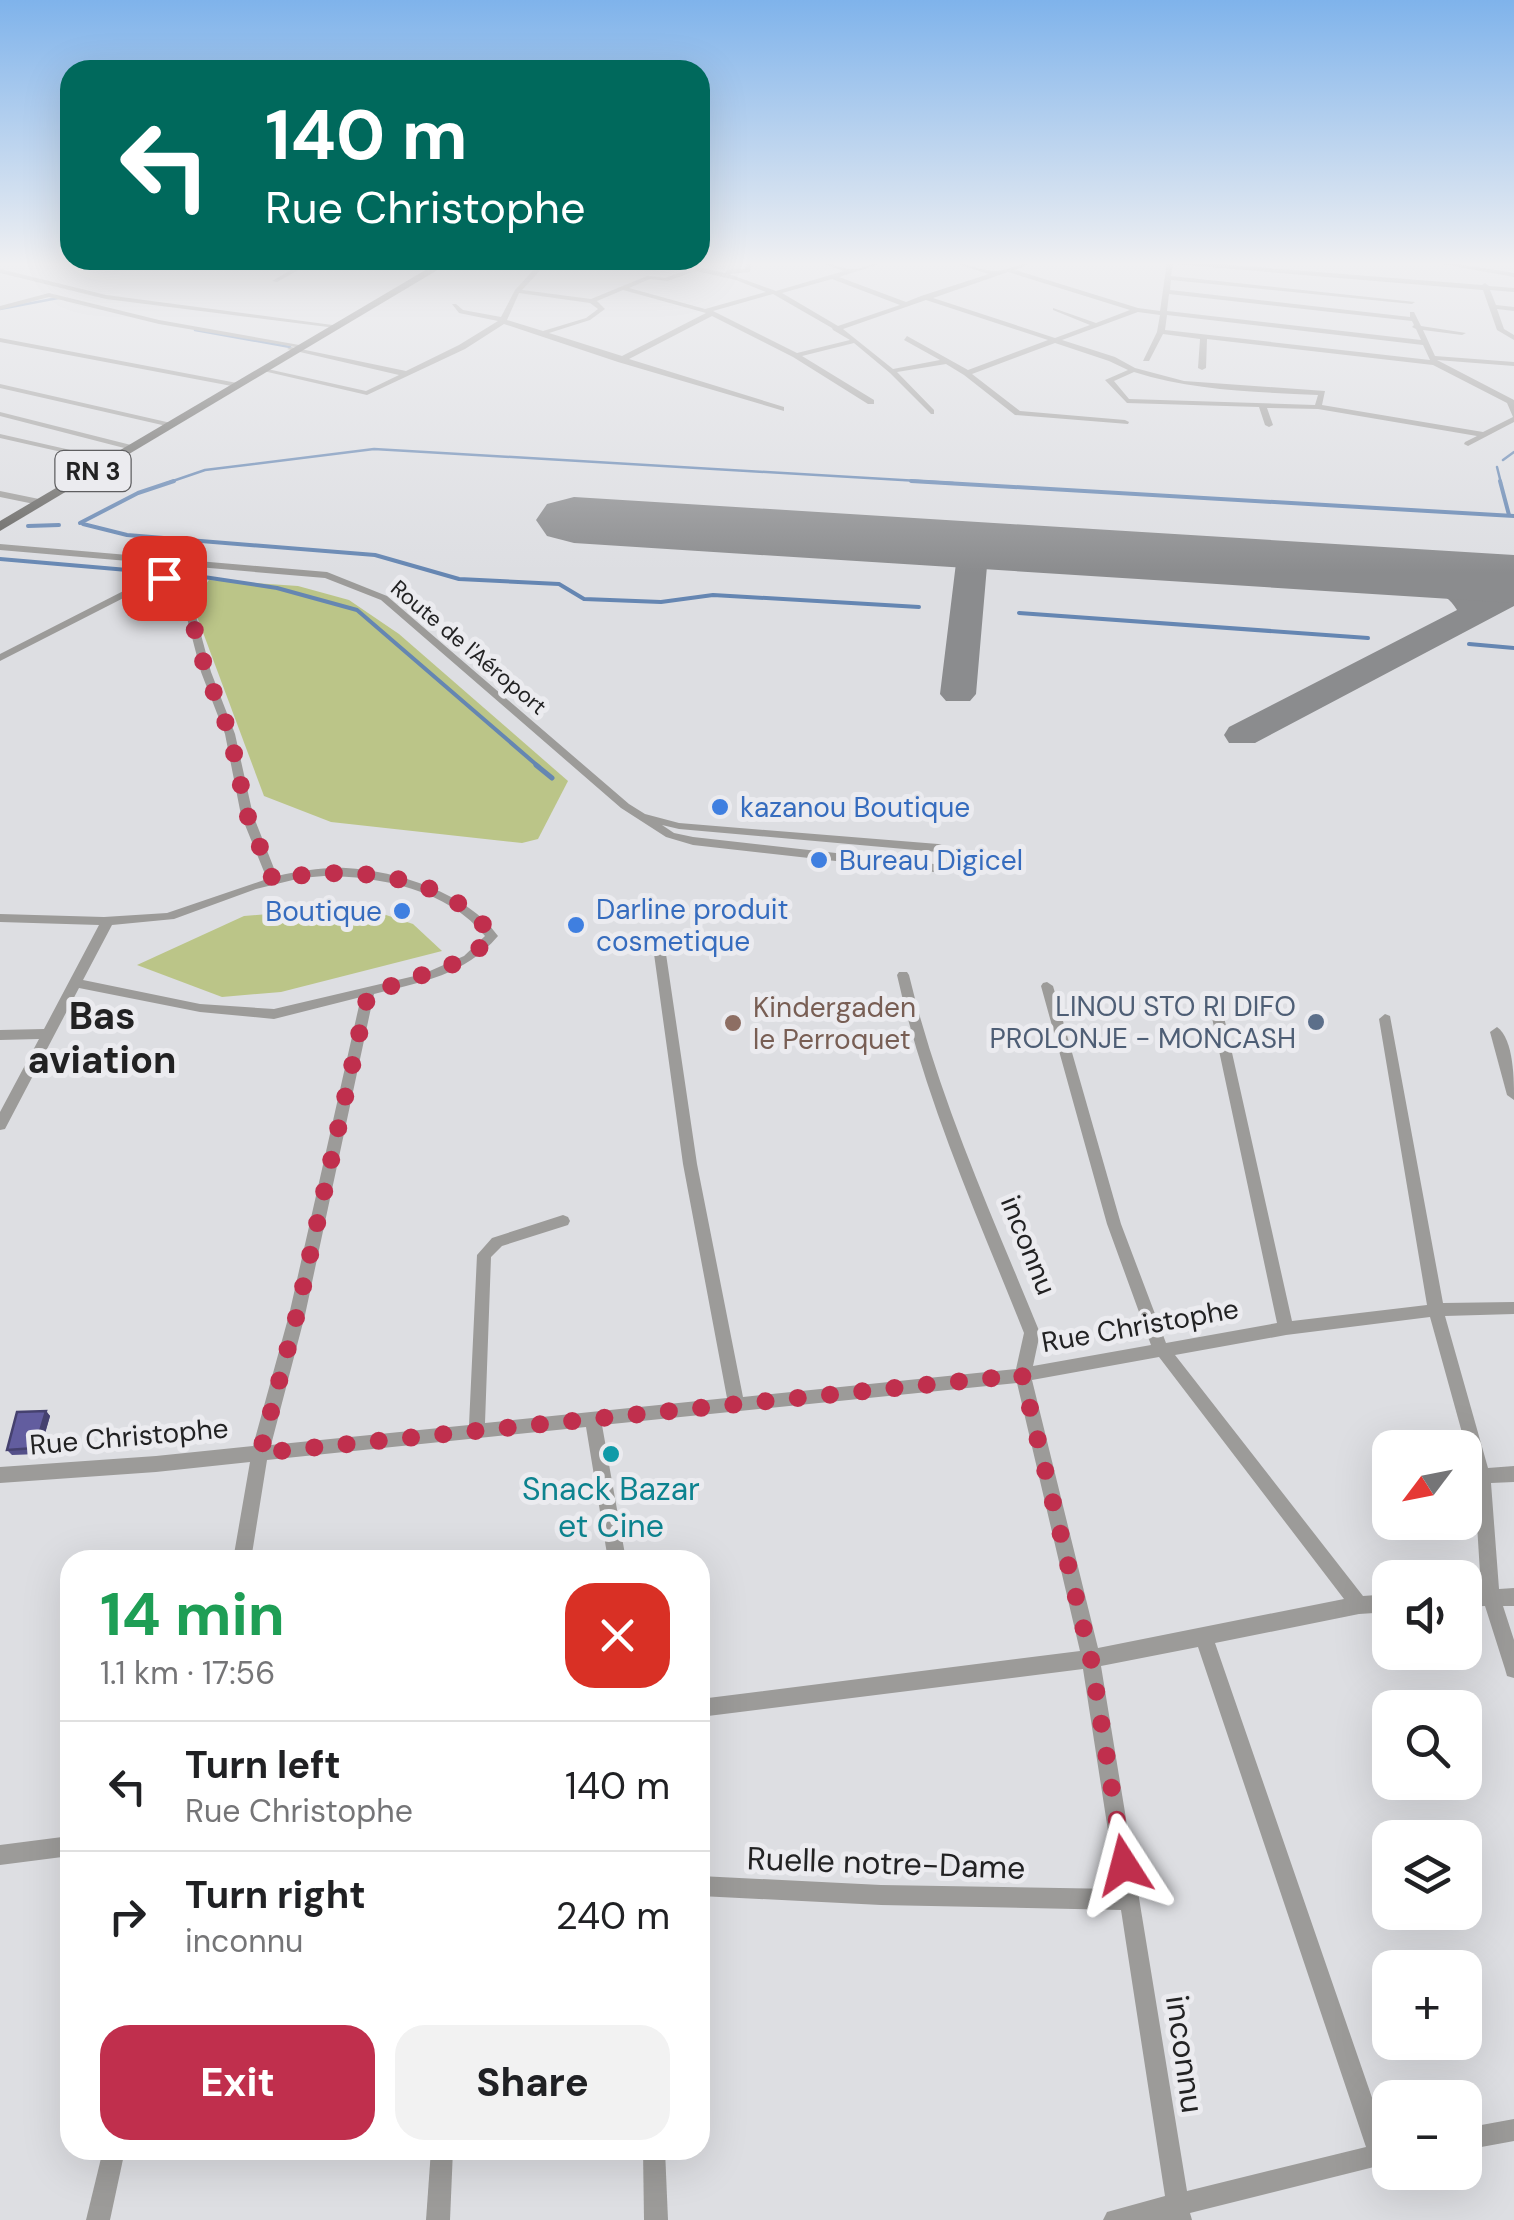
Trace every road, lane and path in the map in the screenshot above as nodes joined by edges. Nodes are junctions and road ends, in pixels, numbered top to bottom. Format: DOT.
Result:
graph roads {
  1 [pos="134,366"];
  2 [pos="270,366"];
  3 [pos="372,366"];
  4 [pos="422,366"];
  5 [pos="639,366"];
  6 [pos="813,366"];
  7 [pos="890,366"];
  8 [pos="921,366"];
  9 [pos="956,366"];
  10 [pos="986,366"];
  11 [pos="1122,366"];
  12 [pos="1444,366"];
  13 [pos="263,370"];
  14 [pos="896,370"];
  15 [pos="1131,371"];
  16 [pos="967,372"];
  17 [pos="407,374"];
  18 [pos="236,385"];
  19 [pos="0,386"];
  20 [pos="1128,401"];
  21 [pos="871,402"];
  22 [pos="1262,405"];
  23 [pos="1318,407"];
  24 [pos="781,410"];
  25 [pos="931,412"];
  26 [pos="0,414"];
  27 [pos="1514,417"];
  28 [pos="171,425"];
  29 [pos="1269,426"];
  30 [pos="1484,435"];
  31 [pos="0,436"];
  32 [pos="1468,444"];
  33 [pos="132,448"];
  34 [pos="110,461"];
  35 [pos="0,494"];
  36 [pos="39,502"];
  37 [pos="0,527"];
  38 [pos="0,547"];
  39 [pos="0,658"];
  40 [pos="646,817"];
  41 [pos="273,880"];
  42 [pos="0,918"];
  43 [pos="106,924"];
  44 [pos="660,954"];
  45 [pos="903,975"];
  46 [pos="77,983"];
  47 [pos="1047,986"];
  48 [pos="368,994"];
  49 [pos="1214,999"];
  50 [pos="1384,1020"];
  51 [pos="1497,1032"];
  52 [pos="45,1034"];
  53 [pos="0,1035"];
  54 [pos="1514,1096"];
  55 [pos="0,1125"];
  56 [pos="563,1221"];
  57 [pos="1514,1308"];
  58 [pos="1436,1310"];
  59 [pos="1286,1328"];
  60 [pos="1160,1347"];
  61 [pos="1022,1375"];
  62 [pos="736,1404"];
  63 [pos="592,1420"];
  64 [pos="477,1428"];
  65 [pos="1469,1430"];
  66 [pos="260,1453"];
  67 [pos="1514,1474"];
  68 [pos="0,1475"];
  69 [pos="1482,1476"];
  70 [pos="244,1550"];
  71 [pos="615,1550"];
  72 [pos="1482,1597"];
  73 [pos="1491,1597"];
  74 [pos="1514,1597"];
  75 [pos="1372,1604"];
  76 [pos="1358,1605"];
  77 [pos="1204,1638"];
  78 [pos="1091,1659"];
  79 [pos="1514,1670"];
  80 [pos="710,1707"];
  81 [pos="60,1847"];
  82 [pos="0,1855"];
  83 [pos="710,1887"];
  84 [pos="1130,1900"];
  85 [pos="1372,2116"];
  86 [pos="1514,2130"];
  87 [pos="1482,2136"];
  88 [pos="1372,2157"];
  89 [pos="112,2160"];
  90 [pos="441,2160"];
  91 [pos="654,2160"];
  92 [pos="1177,2211"];
  93 [pos="98,2220"];
  94 [pos="438,2220"];
  95 [pos="656,2220"];
  96 [pos="1115,2220"];
  1 -- 18 [label="street"];
  2 -- 13 [label="main road, RN 3"];
  3 -- 17 [label="street"];
  4 -- 17 [label="street"];
  5 -- 24 [label="street"];
  6 -- 21 [label="street"];
  7 -- 14 [label="street"];
  8 -- 14 [label="street"];
  9 -- 16 [label="street"];
  10 -- 16 [label="street"];
  11 -- 15 [label="street"];
  12 -- 27 [label="street"];
  13 -- 17 [label="street"];
  13 -- 18 [label="main road, RN 3"];
  14 -- 25 [label="street"];
  15 -- 20 [label="street"];
  15 -- 23 [label="street"];
  16 -- 20 [label="street"];
  18 -- 28 [label="main road, RN 3"];
  19 -- 28 [label="street"];
  20 -- 22 [label="street"];
  22 -- 23 [label="street"];
  22 -- 29 [label="street"];
  23 -- 30 [label="street"];
  26 -- 33 [label="street"];
  27 -- 30 [label="street"];
  28 -- 33 [label="main road, RN 3"];
  30 -- 32 [label="street"];
  31 -- 34 [label="street"];
  33 -- 34 [label="main road, RN 3"];
  34 -- 36 [label="main road, RN 3"];
  35 -- 36 [label="street"];
  36 -- 37 [label="main road, RN 3"];
  38 -- 40 [label="street, Route de l'Aéroport"];
  39 -- 41 [label="street"];
  40 -- 40 [label="street, Route de l'Aéroport"];
  41 -- 43 [label="street"];
  41 -- 48 [label="street"];
  42 -- 43 [label="street"];
  43 -- 46 [label="street"];
  44 -- 62 [label="street"];
  45 -- 61 [label="street, inconnu"];
  46 -- 48 [label="street"];
  46 -- 52 [label="street"];
  47 -- 60 [label="street"];
  48 -- 66 [label="street"];
  49 -- 59 [label="street"];
  50 -- 58 [label="street"];
  51 -- 54 [label="street"];
  52 -- 53 [label="street"];
  52 -- 55 [label="street"];
  56 -- 64 [label="street"];
  57 -- 58 [label="street, Rue Christophe"];
  58 -- 59 [label="street, Rue Christophe"];
  58 -- 65 [label="street"];
  59 -- 60 [label="street, Rue Christophe"];
  60 -- 61 [label="street, Rue Christophe"];
  60 -- 76 [label="street"];
  61 -- 62 [label="street, Rue Christophe"];
  61 -- 78 [label="street, inconnu"];
  62 -- 63 [label="street, Rue Christophe"];
  63 -- 64 [label="street, Rue Christophe"];
  63 -- 71 [label="street"];
  64 -- 66 [label="street, Rue Christophe"];
  66 -- 68 [label="street, Rue Christophe"];
  66 -- 70 [label="street"];
  67 -- 69 [label="street"];
  69 -- 73 [label="street"];
  72 -- 73 [label="street"];
  73 -- 74 [label="street"];
  73 -- 79 [label="street"];
  75 -- 76 [label="street"];
  76 -- 77 [label="street"];
  77 -- 78 [label="street"];
  77 -- 85 [label="street"];
  78 -- 80 [label="street"];
  78 -- 84 [label="street, inconnu"];
  81 -- 82 [label="street"];
  83 -- 84 [label="street, Ruelle notre-Dame"];
  84 -- 92 [label="street, inconnu"];
  86 -- 87 [label="street"];
  88 -- 92 [label="street"];
  89 -- 93 [label="street"];
  90 -- 94 [label="street"];
  91 -- 95 [label="street"];
  92 -- 96 [label="street"];
}
